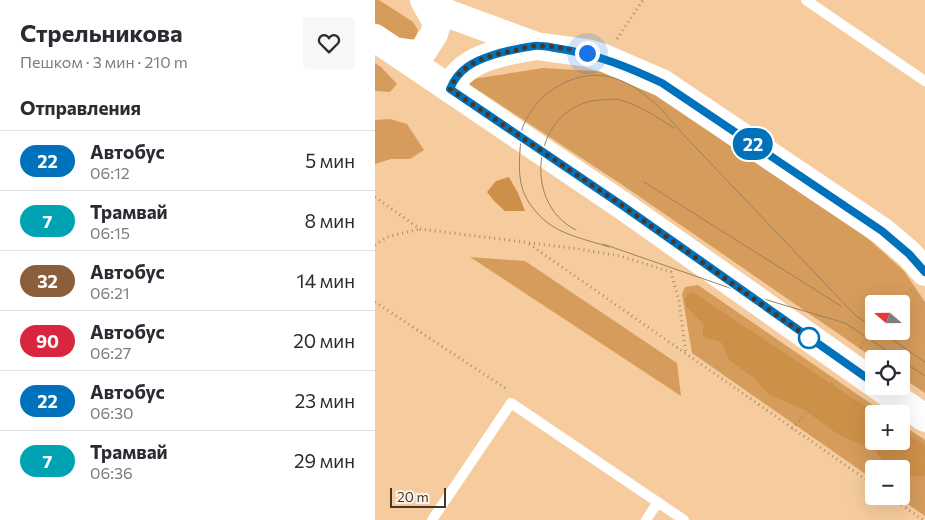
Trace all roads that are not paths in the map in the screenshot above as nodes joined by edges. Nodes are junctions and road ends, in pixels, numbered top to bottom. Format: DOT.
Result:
graph roads {
  1 [pos="424,0"];
  2 [pos="806,0"];
  3 [pos="385,44"];
  4 [pos="536,46"];
  5 [pos="925,81"];
  6 [pos="450,89"];
  7 [pos="925,272"];
  8 [pos="865,378"];
  9 [pos="891,395"];
  10 [pos="925,418"];
  11 [pos="657,502"];
  12 [pos="432,520"];
  13 [pos="646,520"];
  14 [pos="684,520"];
  1 -- 3 [label="main road"];
  1 -- 4 [label="main road"];
  2 -- 5 [label="lane"];
  3 -- 6 [label="main road"];
  4 -- 6 [label="main road"];
  4 -- 7 [label="main road"];
  6 -- 8 [label="main road"];
  9 -- 10 [label="main road"];
  11 -- 12 [label="lane"];
  11 -- 13 [label="lane"];
  11 -- 14 [label="lane"];
}
